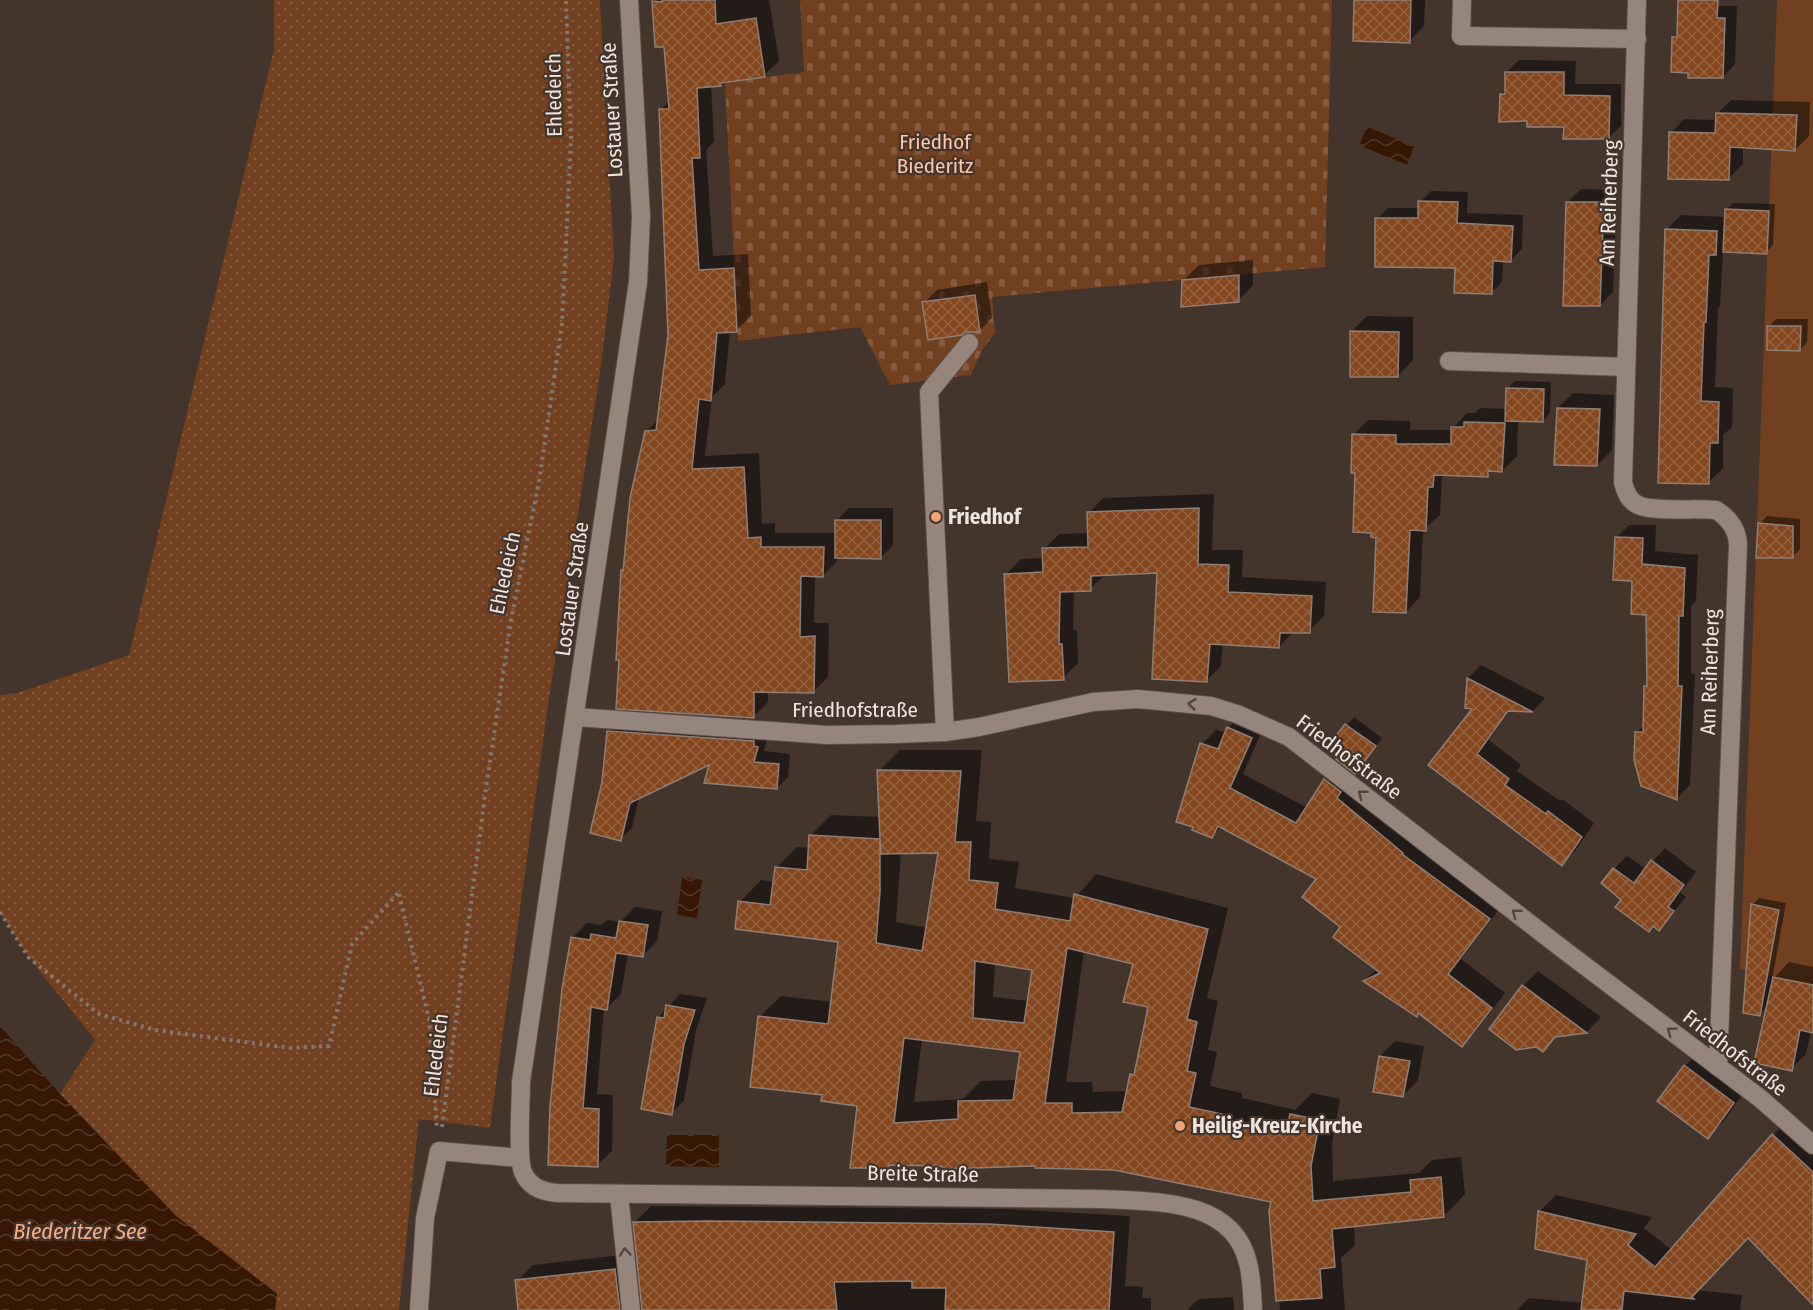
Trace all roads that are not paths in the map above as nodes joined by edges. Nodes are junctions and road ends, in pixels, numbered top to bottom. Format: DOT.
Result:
graph roads {
  1 [pos="629,0"];
  2 [pos="1462,0"];
  3 [pos="1637,0"];
  4 [pos="1636,39"];
  5 [pos="969,344"];
  6 [pos="1449,361"];
  7 [pos="1626,367"];
  8 [pos="576,717"];
  9 [pos="945,732"];
  10 [pos="1718,1067"];
  11 [pos="1813,1145"];
  12 [pos="520,1158"];
  13 [pos="528,1180"];
  14 [pos="619,1195"];
  15 [pos="419,1310"];
  16 [pos="630,1310"];
  17 [pos="1253,1310"];
  1 -- 8 [label="street, Lostauer Straße"];
  2 -- 4 [label="street"];
  3 -- 4 [label="street, Am Reiherberg"];
  4 -- 7 [label="street, Am Reiherberg"];
  5 -- 9 [label="street"];
  6 -- 7 [label="street"];
  7 -- 10 [label="street, Am Reiherberg"];
  8 -- 9 [label="street, Friedhofstraße"];
  8 -- 12 [label="street, Lostauer Straße"];
  10 -- 9 [label="street, Friedhofstraße, one-way"];
  10 -- 11 [label="street, Friedhofstraße"];
  12 -- 13 [label="street, Lostauer Straße"];
  12 -- 15 [label="street"];
  13 -- 14 [label="street, Breite Straße"];
  16 -- 14 [label="street, one-way"];
  14 -- 17 [label="street, Breite Straße"];
}
